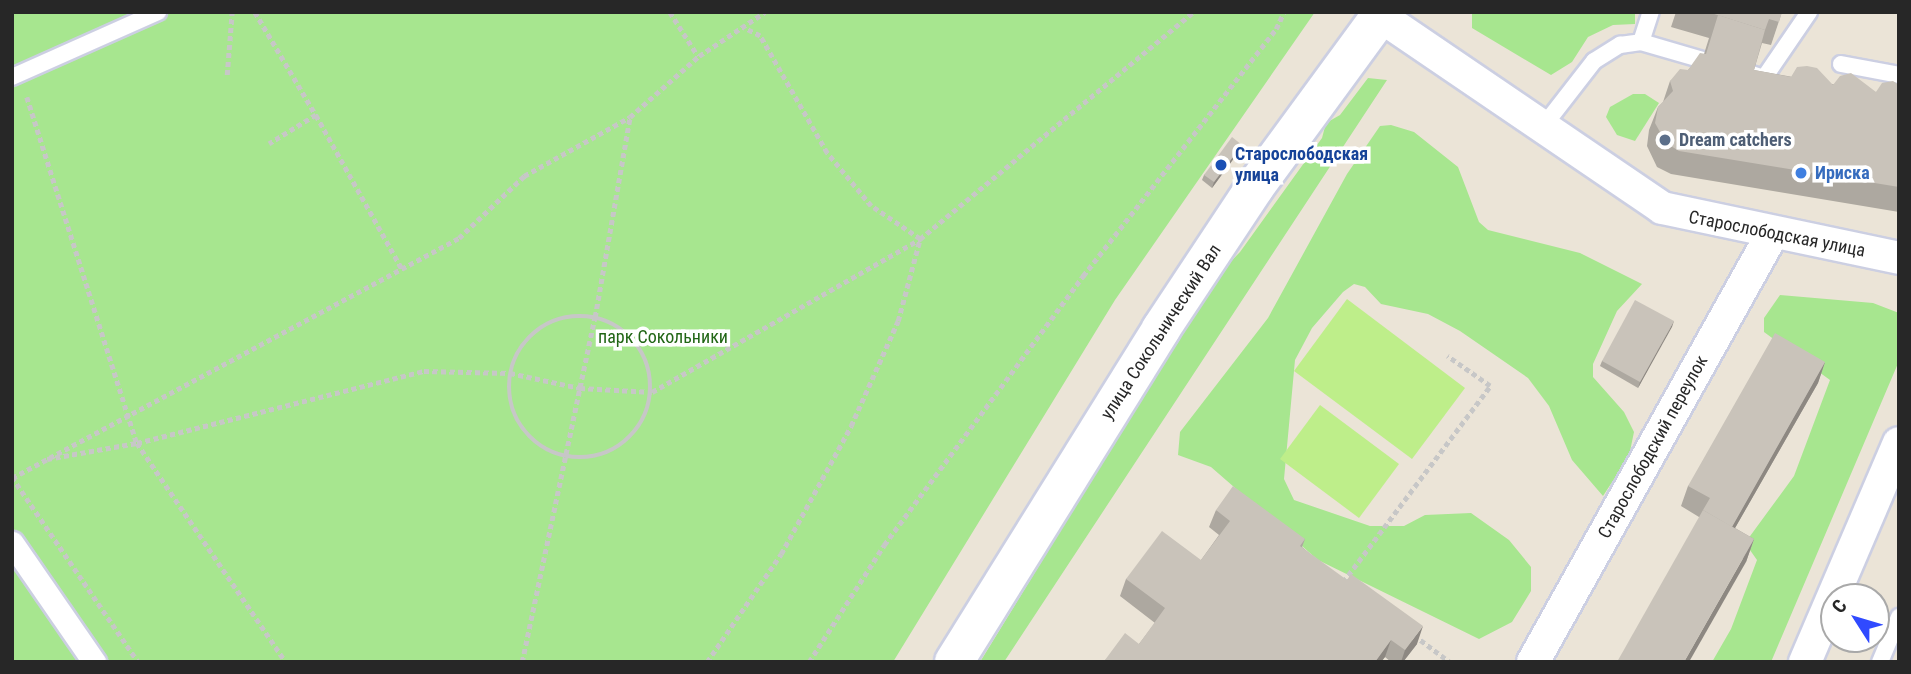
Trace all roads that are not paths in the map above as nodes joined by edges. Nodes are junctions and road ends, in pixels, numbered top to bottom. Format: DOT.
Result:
graph roads {
  1 [pos="158,12"];
  2 [pos="1651,12"];
  3 [pos="1809,12"];
  4 [pos="1382,14"];
  5 [pos="1641,42"];
  6 [pos="1703,60"];
  7 [pos="1841,64"];
  8 [pos="1751,74"];
  9 [pos="1899,75"];
  10 [pos="16,76"];
  11 [pos="1542,128"];
  12 [pos="1773,233"];
  13 [pos="1899,258"];
  14 [pos="1899,443"];
  15 [pos="12,543"];
  16 [pos="1899,617"];
  17 [pos="94,662"];
  18 [pos="954,662"];
  19 [pos="1533,662"];
  20 [pos="1805,662"];
  21 [pos="1881,662"];
  1 -- 10 [label="lane"];
  2 -- 5 [label="lane"];
  3 -- 8 [label="lane"];
  4 -- 11 [label="street, Старослободская улица"];
  4 -- 18 [label="main road, улица Сокольнический Вал"];
  5 -- 6 [label="lane"];
  5 -- 11 [label="lane"];
  7 -- 9 [label="lane"];
  11 -- 12 [label="street, Старослободская улица"];
  12 -- 13 [label="street, Старослободская улица"];
  12 -- 19 [label="street, Старослободский переулок"];
  14 -- 20 [label="street"];
  15 -- 17 [label="street"];
  16 -- 21 [label="lane"];
}
